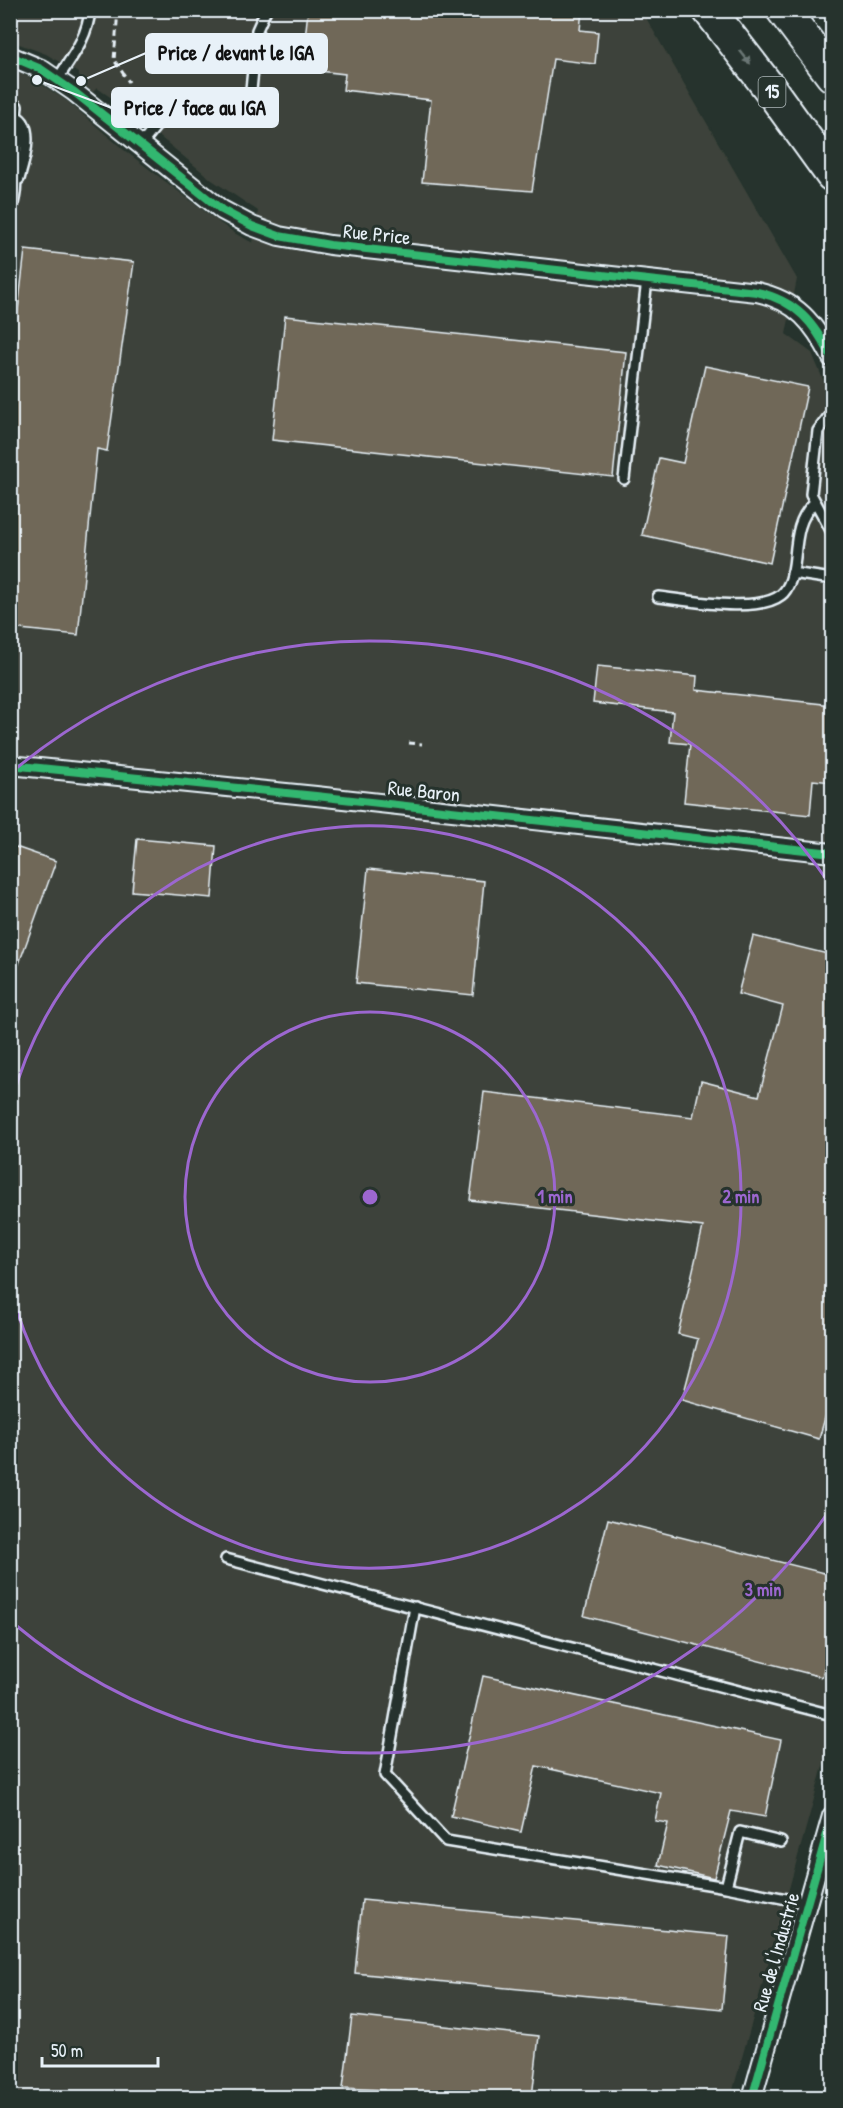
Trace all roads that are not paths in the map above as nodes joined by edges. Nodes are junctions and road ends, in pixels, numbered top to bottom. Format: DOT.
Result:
graph roads {
  1 [pos="90,10"];
  2 [pos="266,10"];
  3 [pos="709,10"];
  4 [pos="783,10"];
  5 [pos="10,56"];
  6 [pos="832,75"];
  7 [pos="57,80"];
  8 [pos="10,106"];
  9 [pos="17,118"];
  10 [pos="140,146"];
  11 [pos="832,175"];
  12 [pos="10,211"];
  13 [pos="647,280"];
  14 [pos="832,358"];
  15 [pos="832,412"];
  16 [pos="624,479"];
  17 [pos="815,502"];
  18 [pos="832,532"];
  19 [pos="792,573"];
  20 [pos="832,579"];
  21 [pos="658,597"];
  22 [pos="10,765"];
  23 [pos="832,853"];
  24 [pos="226,1559"];
  25 [pos="415,1607"];
  26 [pos="832,1715"];
  27 [pos="832,1816"];
  28 [pos="781,1842"];
  29 [pos="726,1887"];
  30 [pos="807,1903"];
  31 [pos="752,2097"];
  1 -- 7 [label="lane"];
  2 -- 10 [label="lane"];
  3 -- 11 [label="highway, 15, one-way"];
  4 -- 6 [label="highway"];
  5 -- 7 [label="street, Rue Price"];
  7 -- 10 [label="street, Rue Price"];
  8 -- 9 [label="lane"];
  9 -- 12 [label="lane"];
  10 -- 13 [label="street, Rue Price"];
  13 -- 14 [label="street, Rue Price"];
  13 -- 16 [label="lane"];
  15 -- 17 [label="lane"];
  17 -- 18 [label="lane"];
  17 -- 19 [label="lane"];
  19 -- 20 [label="lane"];
  19 -- 21 [label="lane"];
  22 -- 23 [label="street, Rue Baron"];
  24 -- 25 [label="lane"];
  25 -- 26 [label="lane"];
  25 -- 29 [label="lane"];
  27 -- 30 [label="street, Rue de l'Industrie"];
  28 -- 29 [label="lane"];
  29 -- 30 [label="lane"];
  30 -- 31 [label="street, Rue de l'Industrie"];
}
